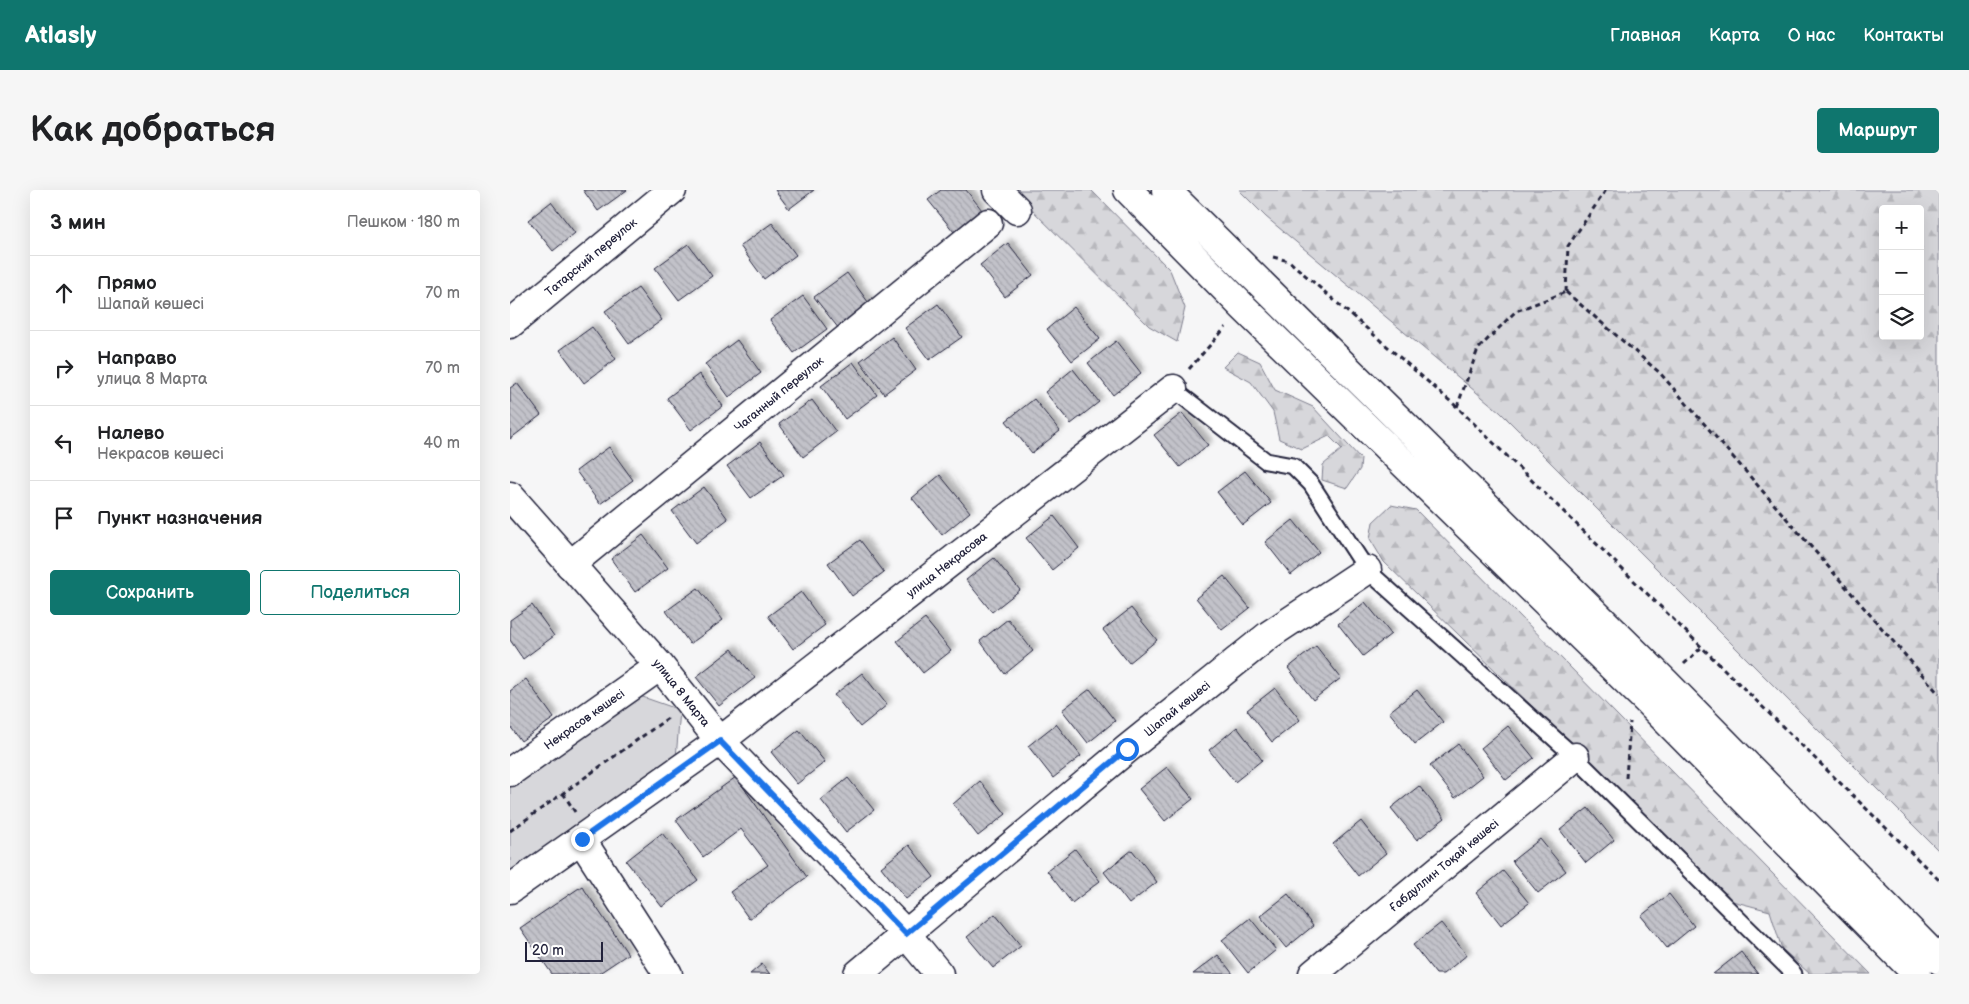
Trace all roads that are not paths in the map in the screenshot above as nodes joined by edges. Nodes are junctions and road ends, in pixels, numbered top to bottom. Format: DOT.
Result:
graph roads {
  1 [pos="672,190"];
  2 [pos="997,190"];
  3 [pos="1128,190"];
  4 [pos="1166,190"];
  5 [pos="1017,210"];
  6 [pos="988,223"];
  7 [pos="510,324"];
  8 [pos="1173,389"];
  9 [pos="510,496"];
  10 [pos="570,565"];
  11 [pos="1367,570"];
  12 [pos="660,666"];
  13 [pos="720,741"];
  14 [pos="1575,757"];
  15 [pos="510,772"];
  16 [pos="582,839"];
  17 [pos="510,889"];
  18 [pos="906,934"];
  19 [pos="1939,960"];
  20 [pos="668,974"];
  21 [pos="858,974"];
  22 [pos="939,974"];
  23 [pos="1313,974"];
  24 [pos="1794,974"];
  25 [pos="1917,974"];
  1 -- 7 [label="street, Татарский переулок"];
  2 -- 5 [label="street"];
  3 -- 25 [label="street"];
  4 -- 19 [label="street"];
  6 -- 10 [label="street, Чаганный переулок"];
  8 -- 11 [label="lane"];
  8 -- 13 [label="street, улица Некрасова"];
  9 -- 10 [label="street, улица 8 Марта"];
  10 -- 12 [label="street, улица 8 Марта"];
  11 -- 14 [label="lane"];
  11 -- 18 [label="street, Шапай көшесі"];
  12 -- 13 [label="street, улица 8 Марта"];
  12 -- 15 [label="street, Некрасов көшесі"];
  13 -- 16 [label="street"];
  13 -- 18 [label="street, улица 8 Марта"];
  14 -- 23 [label="street, Ғабдуллин Тоқай көшесі"];
  14 -- 24 [label="lane"];
  16 -- 17 [label="street"];
  16 -- 20 [label="street"];
  18 -- 21 [label="street, Шапай көшесі"];
  18 -- 22 [label="street, улица 8 Марта"];
}
